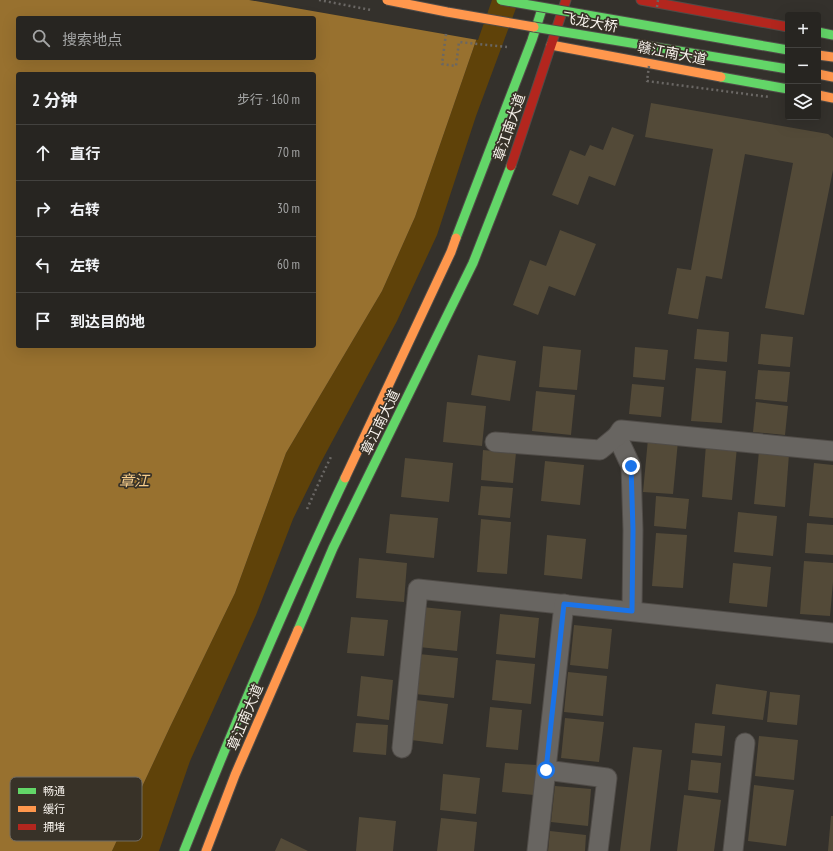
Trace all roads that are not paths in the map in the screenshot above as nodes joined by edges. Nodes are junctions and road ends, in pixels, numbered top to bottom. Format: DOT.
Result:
graph roads {
  1 [pos="387,0"];
  2 [pos="501,0"];
  3 [pos="545,0"];
  4 [pos="566,0"];
  5 [pos="642,0"];
  6 [pos="785,26"];
  7 [pos="821,33"];
  8 [pos="833,35"];
  9 [pos="551,45"];
  10 [pos="785,49"];
  11 [pos="821,55"];
  12 [pos="833,57"];
  13 [pos="785,68"];
  14 [pos="821,75"];
  15 [pos="833,77"];
  16 [pos="785,88"];
  17 [pos="821,96"];
  18 [pos="833,98"];
  19 [pos="617,436"];
  20 [pos="495,442"];
  21 [pos="833,451"];
  22 [pos="564,604"];
  23 [pos="632,611"];
  24 [pos="833,633"];
  25 [pos="745,743"];
  26 [pos="402,748"];
  27 [pos="546,770"];
  28 [pos="184,851"];
  29 [pos="206,851"];
  30 [pos="537,851"];
  31 [pos="598,851"];
  32 [pos="732,851"];
  1 -- 13 [label="main road, 飞龙大桥, bridge"];
  2 -- 10 [label="main road, 飞龙大桥, bridge"];
  3 -- 28 [label="main road, 章江南大道"];
  4 -- 9 [label="main road, 章江南大道"];
  5 -- 6 [label="main road"];
  7 -- 8 [label="main road"];
  9 -- 16 [label="main road, 赣江南大道"];
  9 -- 29 [label="main road, 章江南大道"];
  11 -- 12 [label="main road"];
  14 -- 15 [label="main road"];
  17 -- 18 [label="main road"];
  19 -- 20 [label="street"];
  19 -- 21 [label="street"];
  19 -- 23 [label="street"];
  22 -- 23 [label="street"];
  22 -- 26 [label="street"];
  22 -- 27 [label="street"];
  23 -- 24 [label="street"];
  25 -- 32 [label="street"];
  27 -- 30 [label="street"];
  27 -- 31 [label="street"];
}
